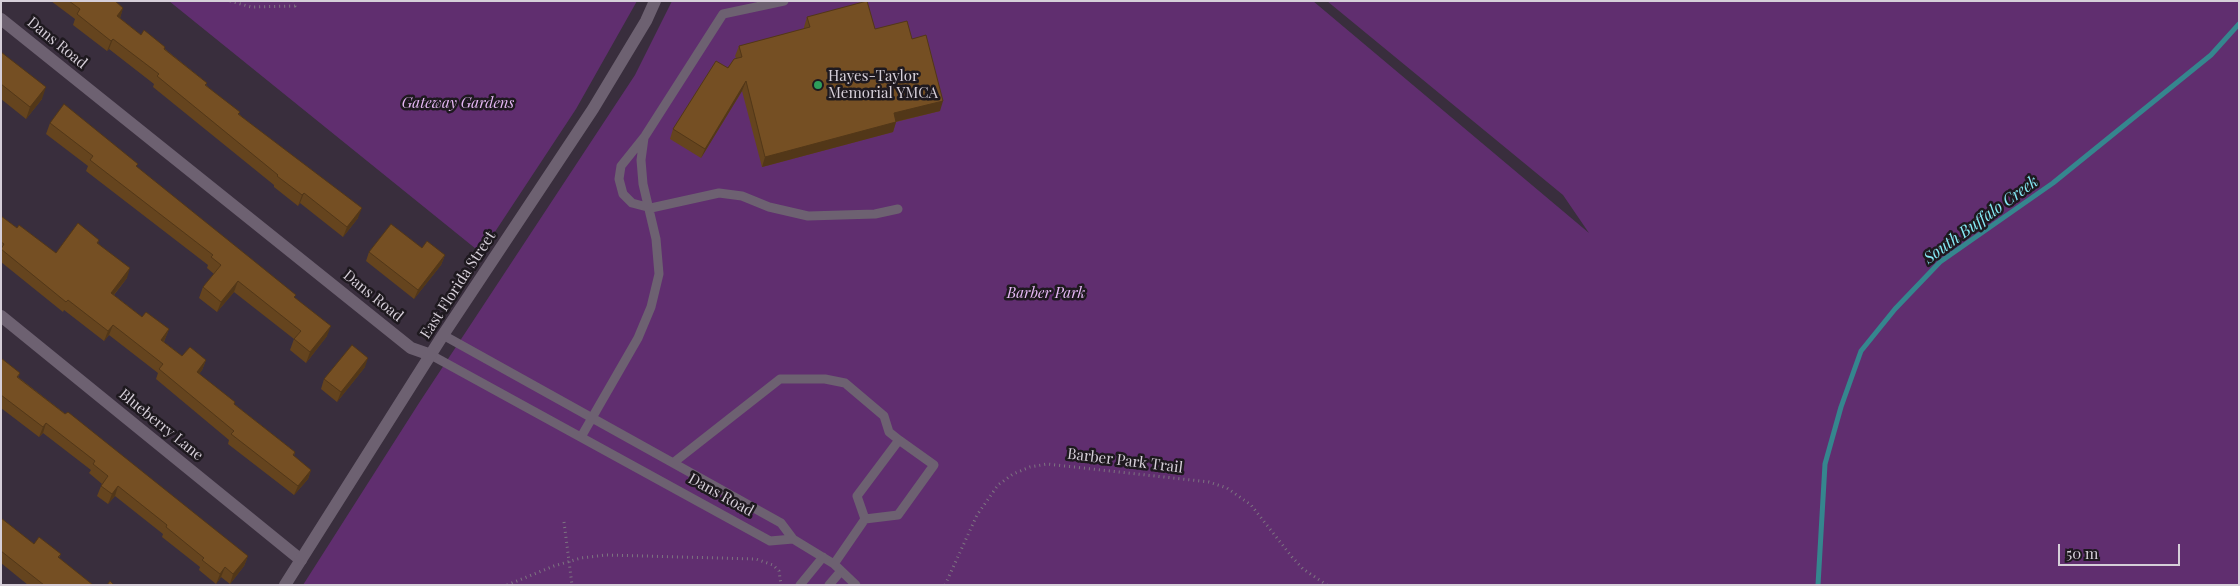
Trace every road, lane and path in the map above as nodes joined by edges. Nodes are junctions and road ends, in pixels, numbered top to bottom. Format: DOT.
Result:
graph roads {
  1 [pos="230,1"];
  2 [pos="294,1"];
  3 [pos="655,1"];
  4 [pos="784,1"];
  5 [pos="1,19"];
  6 [pos="645,136"];
  7 [pos="651,208"];
  8 [pos="898,209"];
  9 [pos="1,316"];
  10 [pos="444,336"];
  11 [pos="431,354"];
  12 [pos="592,418"];
  13 [pos="581,437"];
  14 [pos="899,440"];
  15 [pos="673,463"];
  16 [pos="865,519"];
  17 [pos="564,522"];
  18 [pos="793,539"];
  19 [pos="823,557"];
  20 [pos="301,560"];
  21 [pos="569,562"];
  22 [pos="834,564"];
  23 [pos="841,571"];
  24 [pos="285,585"];
  25 [pos="507,585"];
  26 [pos="572,585"];
  27 [pos="781,585"];
  28 [pos="800,585"];
  29 [pos="829,585"];
  30 [pos="856,585"];
  31 [pos="945,585"];
  32 [pos="1327,585"];
  1 -- 2 [label="path"];
  3 -- 10 [label="street, East Florida Street"];
  4 -- 6 [label="lane"];
  5 -- 11 [label="street, Dans Road"];
  6 -- 7 [label="lane"];
  6 -- 7 [label="lane"];
  7 -- 8 [label="lane"];
  7 -- 12 [label="lane"];
  9 -- 20 [label="street, Blueberry Lane"];
  10 -- 11 [label="street, East Florida Street"];
  10 -- 12 [label="lane, Dans Road"];
  11 -- 13 [label="lane, Dans Road"];
  11 -- 20 [label="street, East Florida Street"];
  12 -- 13 [label="lane"];
  12 -- 15 [label="lane, Dans Road"];
  13 -- 18 [label="lane, Dans Road"];
  14 -- 15 [label="lane"];
  14 -- 16 [label="lane"];
  14 -- 16 [label="lane"];
  15 -- 18 [label="lane, Dans Road"];
  16 -- 22 [label="lane"];
  17 -- 21 [label="path"];
  18 -- 19 [label="lane, Dans Road"];
  19 -- 22 [label="lane, Dans Road"];
  19 -- 28 [label="lane"];
  20 -- 24 [label="street, East Florida Street"];
  21 -- 25 [label="path"];
  21 -- 26 [label="path"];
  21 -- 27 [label="path"];
  22 -- 23 [label="lane, Dans Road"];
  23 -- 29 [label="lane"];
  23 -- 30 [label="lane, Dans Road"];
  31 -- 32 [label="path, Barber Park Trail"];
}
